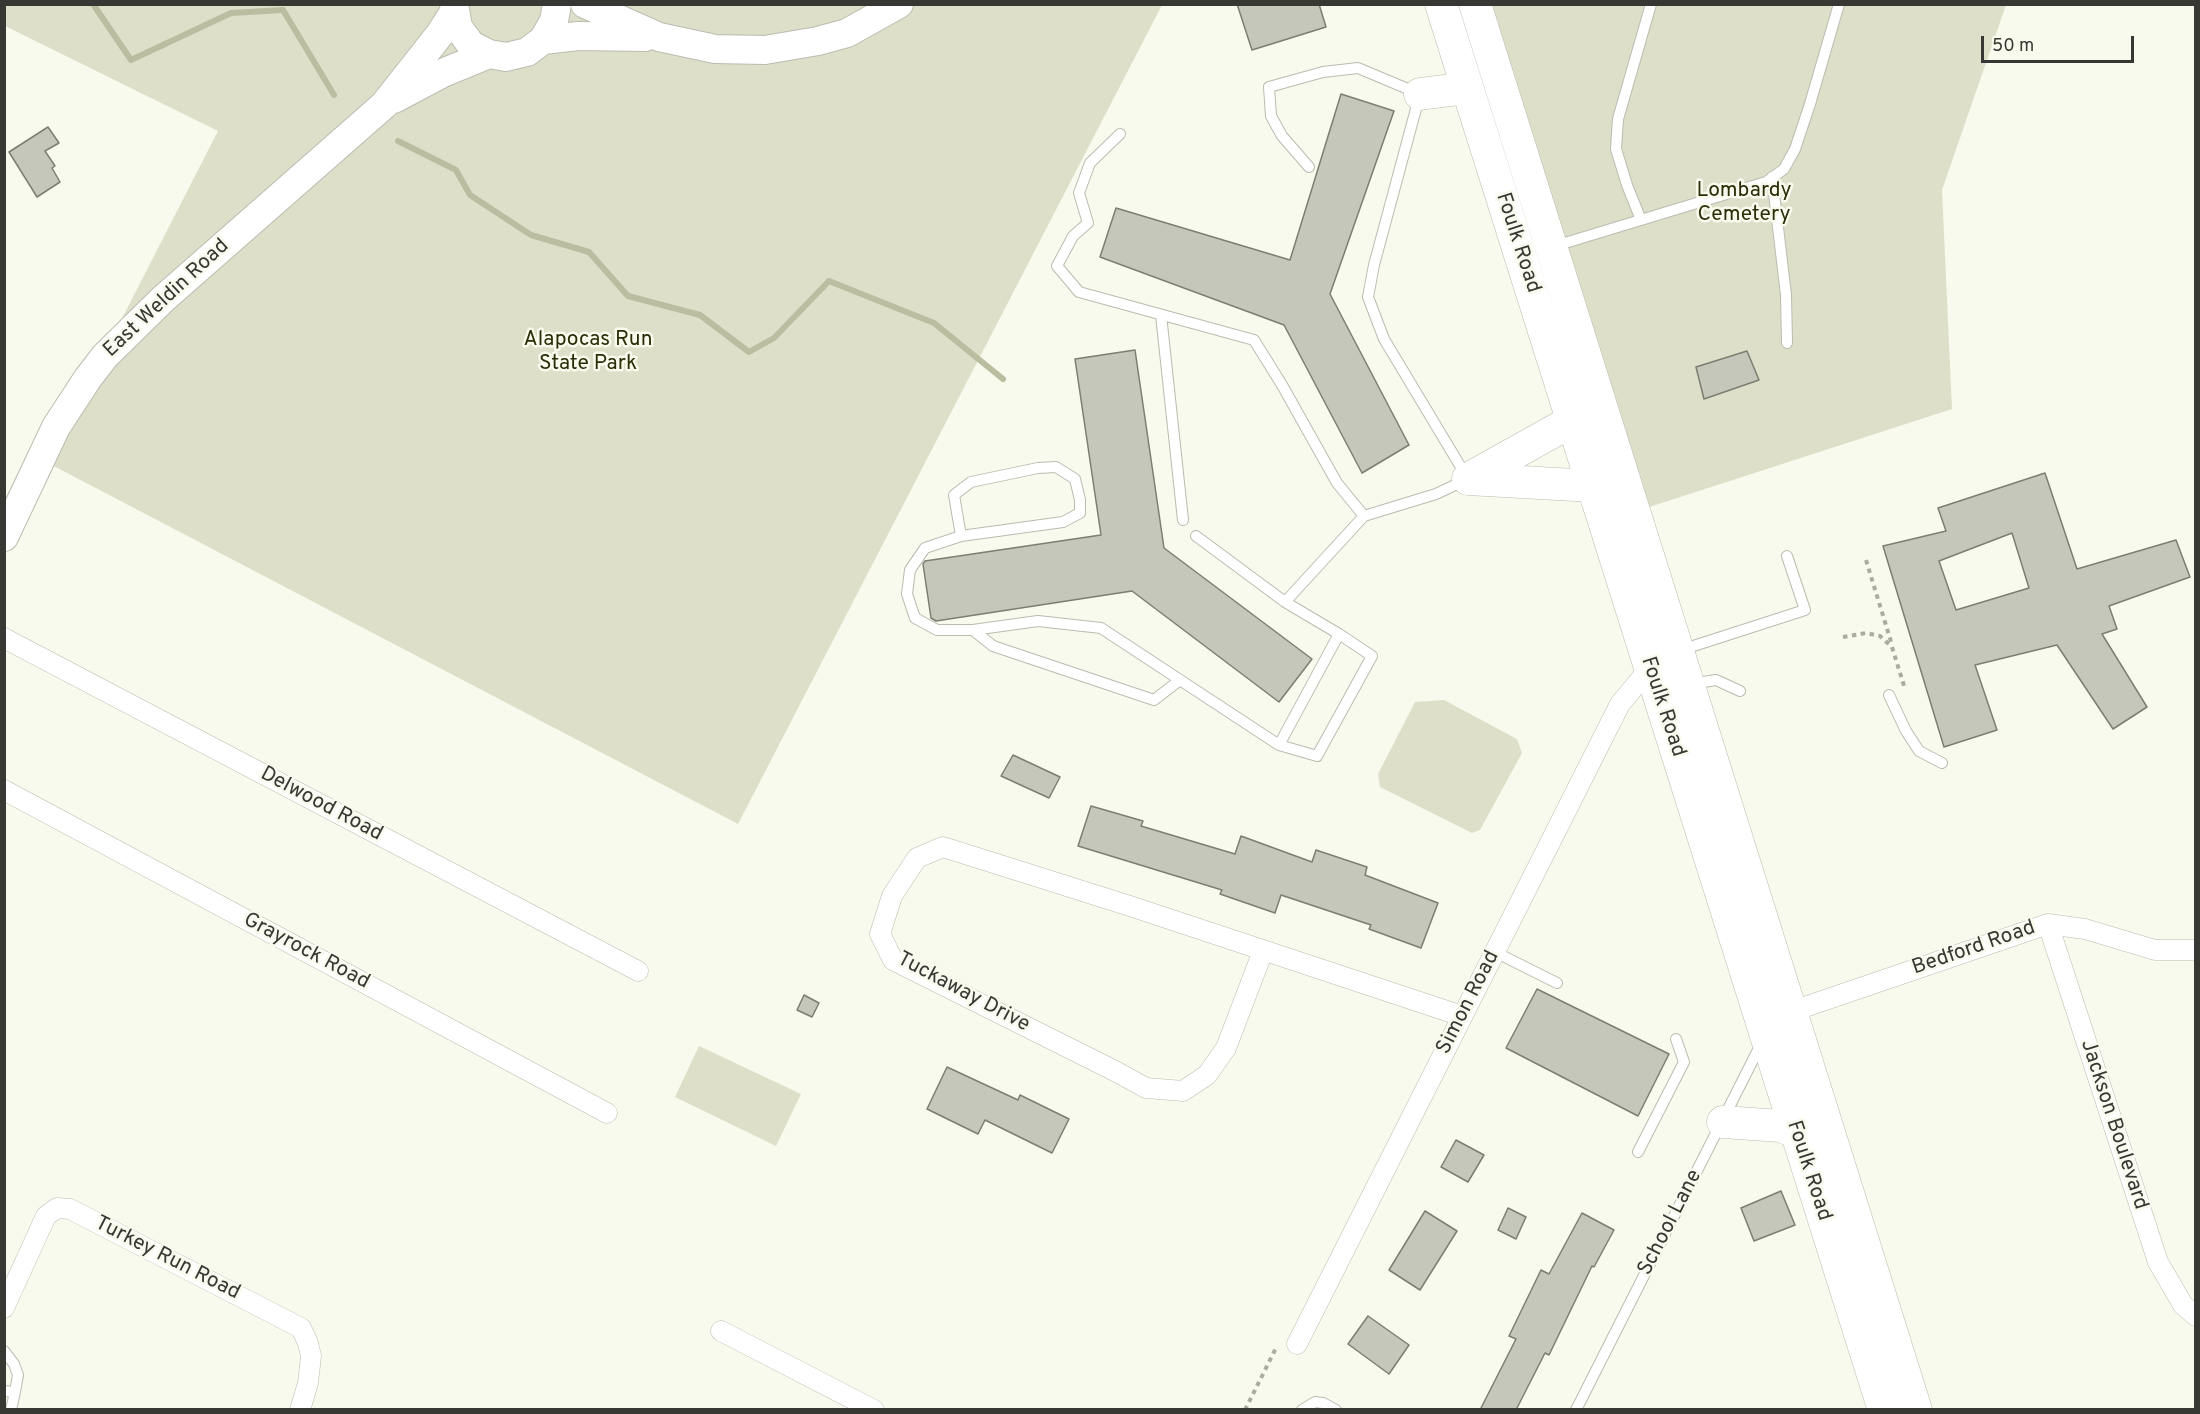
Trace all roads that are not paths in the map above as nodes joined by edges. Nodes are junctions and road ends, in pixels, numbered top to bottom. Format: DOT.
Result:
graph roads {
  1 [pos="557,4"];
  2 [pos="585,4"];
  3 [pos="899,4"];
  4 [pos="1441,4"];
  5 [pos="1475,4"];
  6 [pos="1651,4"];
  7 [pos="1839,4"];
  8 [pos="454,8"];
  9 [pos="659,37"];
  10 [pos="543,40"];
  11 [pos="489,54"];
  12 [pos="1467,88"];
  13 [pos="1420,94"];
  14 [pos="384,105"];
  15 [pos="1120,134"];
  16 [pos="1309,167"];
  17 [pos="1772,177"];
  18 [pos="1641,220"];
  19 [pos="1551,247"];
  20 [pos="1521,257"];
  21 [pos="1161,315"];
  22 [pos="1787,343"];
  23 [pos="1572,421"];
  24 [pos="1468,479"];
  25 [pos="1593,486"];
  26 [pos="1364,516"];
  27 [pos="1183,520"];
  28 [pos="961,536"];
  29 [pos="1196,536"];
  30 [pos="4,537"];
  31 [pos="1787,556"];
  32 [pos="1285,602"];
  33 [pos="973,630"];
  34 [pos="1339,634"];
  35 [pos="4,638"];
  36 [pos="1678,651"];
  37 [pos="1650,668"];
  38 [pos="1180,680"];
  39 [pos="1688,684"];
  40 [pos="1740,691"];
  41 [pos="1889,695"];
  42 [pos="1279,745"];
  43 [pos="1942,763"];
  44 [pos="4,790"];
  45 [pos="2048,924"];
  46 [pos="2196,950"];
  47 [pos="1263,951"];
  48 [pos="1495,952"];
  49 [pos="638,971"];
  50 [pos="1557,983"];
  51 [pos="1790,1012"];
  52 [pos="1462,1016"];
  53 [pos="1766,1035"];
  54 [pos="1676,1039"];
  55 [pos="607,1113"];
  56 [pos="1723,1122"];
  57 [pos="1797,1133"];
  58 [pos="1638,1152"];
  59 [pos="4,1308"];
  60 [pos="2196,1316"];
  61 [pos="721,1331"];
  62 [pos="1288,1342"];
  63 [pos="4,1351"];
  64 [pos="10,1392"];
  65 [pos="11,1410"];
  66 [pos="300,1410"];
  67 [pos="874,1410"];
  68 [pos="1302,1410"];
  69 [pos="1336,1410"];
  70 [pos="1576,1410"];
  71 [pos="1884,1410"];
  72 [pos="1916,1410"];
  1 -- 10 [label="street"];
  2 -- 9 [label="street"];
  3 -- 9 [label="street"];
  4 -- 12 [label="main road, Foulk Road"];
  5 -- 19 [label="main road, Foulk Road"];
  6 -- 18 [label="lane"];
  7 -- 17 [label="lane"];
  8 -- 11 [label="street"];
  8 -- 14 [label="street, East Weldin Road"];
  9 -- 10 [label="street"];
  10 -- 11 [label="street"];
  11 -- 14 [label="street, East Weldin Road"];
  12 -- 13 [label="main road"];
  12 -- 20 [label="main road, Foulk Road"];
  13 -- 16 [label="lane"];
  13 -- 24 [label="lane"];
  14 -- 30 [label="street, East Weldin Road"];
  15 -- 21 [label="lane"];
  17 -- 18 [label="lane"];
  17 -- 22 [label="lane"];
  18 -- 19 [label="lane"];
  19 -- 20 [label="street"];
  19 -- 36 [label="main road, Foulk Road"];
  20 -- 23 [label="main road, Foulk Road"];
  21 -- 26 [label="lane"];
  21 -- 27 [label="lane"];
  23 -- 24 [label="main road"];
  23 -- 25 [label="main road, Foulk Road"];
  24 -- 25 [label="main road"];
  24 -- 26 [label="lane"];
  25 -- 37 [label="main road, Foulk Road"];
  26 -- 32 [label="lane"];
  28 -- 28 [label="lane"];
  28 -- 33 [label="lane"];
  29 -- 32 [label="lane"];
  31 -- 36 [label="lane"];
  32 -- 34 [label="lane"];
  33 -- 38 [label="lane"];
  33 -- 38 [label="lane"];
  34 -- 42 [label="lane"];
  34 -- 42 [label="lane"];
  35 -- 49 [label="street, Delwood Road"];
  36 -- 39 [label="main road, Foulk Road"];
  37 -- 48 [label="street, Simon Road"];
  37 -- 53 [label="main road, Foulk Road"];
  38 -- 42 [label="lane"];
  39 -- 40 [label="lane"];
  39 -- 51 [label="main road, Foulk Road"];
  41 -- 43 [label="lane"];
  44 -- 55 [label="street, Grayrock Road"];
  45 -- 46 [label="street, Bedford Road"];
  45 -- 51 [label="street, Bedford Road"];
  45 -- 60 [label="street, Jackson Boulevard"];
  47 -- 47 [label="street, Tuckaway Drive"];
  47 -- 52 [label="street, Tuckaway Drive"];
  48 -- 50 [label="lane"];
  48 -- 52 [label="street, Simon Road"];
  51 -- 53 [label="street, Bedford Road"];
  51 -- 72 [label="main road, Foulk Road"];
  52 -- 62 [label="street, Simon Road"];
  53 -- 56 [label="lane, School Lane"];
  53 -- 57 [label="main road, Foulk Road"];
  54 -- 58 [label="lane"];
  56 -- 57 [label="main road"];
  56 -- 70 [label="lane, School Lane"];
  57 -- 71 [label="main road, Foulk Road"];
  59 -- 66 [label="street, Turkey Run Road"];
  61 -- 67 [label="street"];
  63 -- 64 [label="lane"];
  64 -- 65 [label="lane"];
  68 -- 69 [label="lane"];
}
